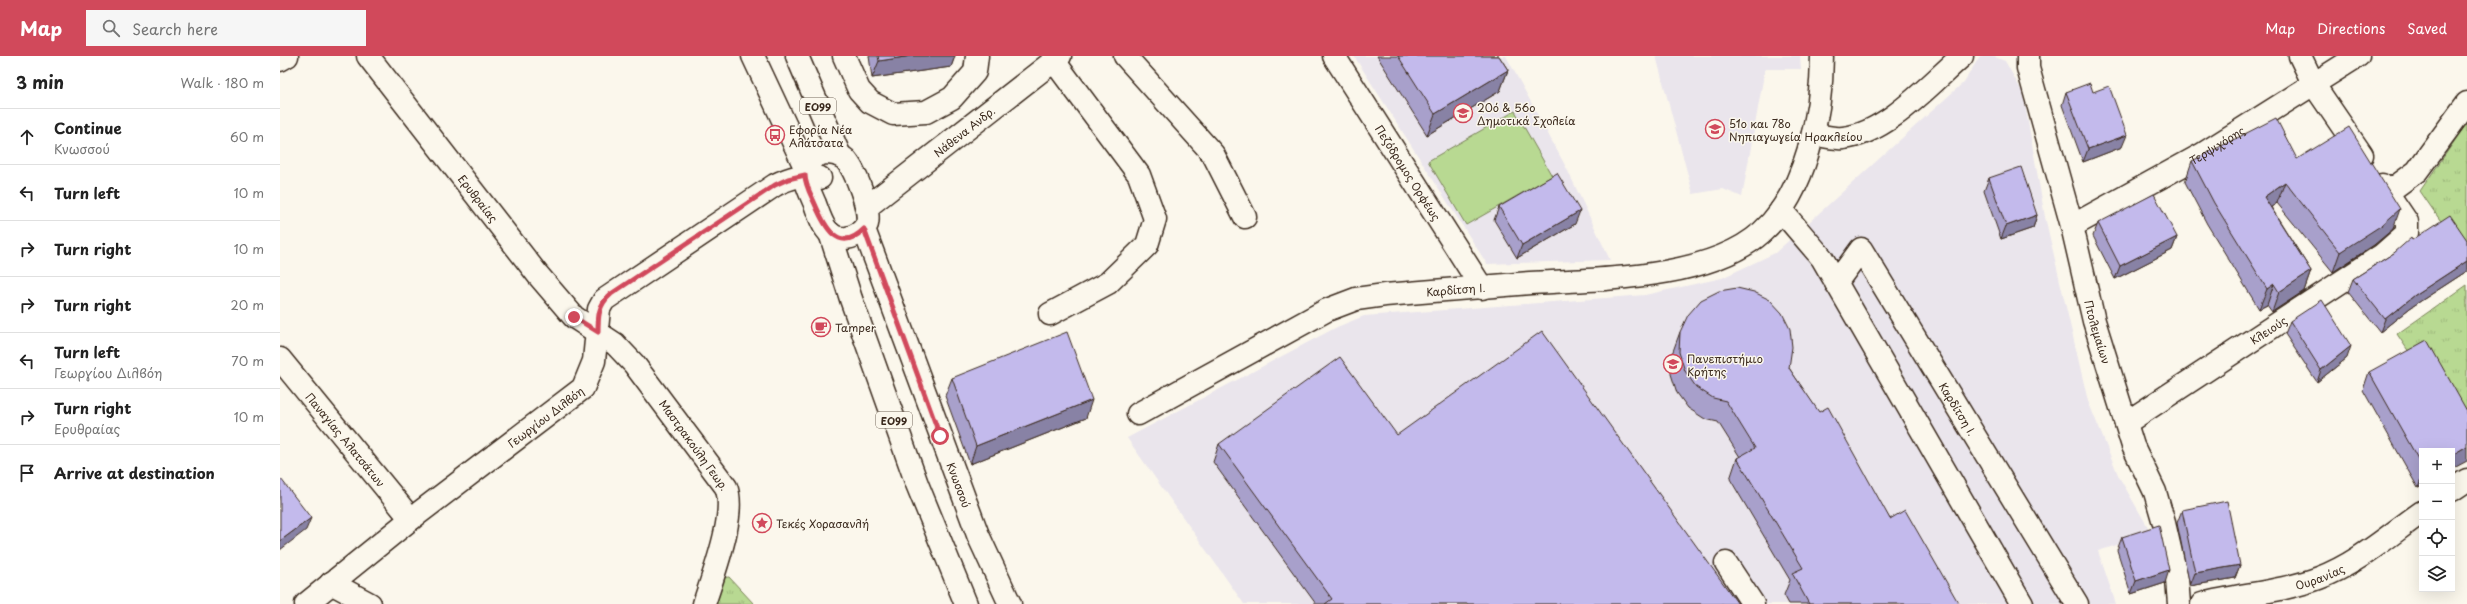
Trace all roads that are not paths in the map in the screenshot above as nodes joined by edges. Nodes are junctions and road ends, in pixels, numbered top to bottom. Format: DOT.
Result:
graph roads {
  1 [pos="287,56"];
  2 [pos="368,56"];
  3 [pos="753,56"];
  4 [pos="797,56"];
  5 [pos="844,56"];
  6 [pos="977,56"];
  7 [pos="1125,56"];
  8 [pos="1334,56"];
  9 [pos="1822,56"];
  10 [pos="1962,56"];
  11 [pos="2028,56"];
  12 [pos="2300,56"];
  13 [pos="2358,56"];
  14 [pos="1057,59"];
  15 [pos="280,60"];
  16 [pos="2314,85"];
  17 [pos="2467,103"];
  18 [pos="1812,134"];
  19 [pos="840,156"];
  20 [pos="810,174"];
  21 [pos="2387,193"];
  22 [pos="867,207"];
  23 [pos="1781,210"];
  24 [pos="1245,217"];
  25 [pos="2072,226"];
  26 [pos="864,229"];
  27 [pos="830,233"];
  28 [pos="1836,283"];
  29 [pos="1482,288"];
  30 [pos="1050,314"];
  31 [pos="598,332"];
  32 [pos="280,359"];
  33 [pos="1138,414"];
  34 [pos="2126,423"];
  35 [pos="2467,480"];
  36 [pos="2455,488"];
  37 [pos="2419,514"];
  38 [pos="411,519"];
  39 [pos="1726,563"];
  40 [pos="331,583"];
  41 [pos="2280,597"];
  42 [pos="306,604"];
  43 [pos="370,604"];
  44 [pos="704,604"];
  45 [pos="966,604"];
  46 [pos="1010,604"];
  47 [pos="1753,604"];
  48 [pos="2022,604"];
  49 [pos="2077,604"];
  50 [pos="2179,604"];
  51 [pos="2202,604"];
  1 -- 15 [label="street"];
  2 -- 31 [label="street, Ερυθραίας"];
  3 -- 20 [label="street, ΕΟ99"];
  4 -- 19 [label="street, ΕΟ99"];
  5 -- 6 [label="street"];
  7 -- 24 [label="street"];
  8 -- 29 [label="street, Πεζόδρομος Ορφέως"];
  9 -- 18 [label="street, Καρδίτση Ι."];
  10 -- 18 [label="street"];
  11 -- 25 [label="street, Πτολεμαίων"];
  12 -- 16 [label="street"];
  13 -- 16 [label="street, Τερψιχόρης"];
  14 -- 22 [label="street, Νάθενα Ανδρ."];
  14 -- 30 [label="street"];
  16 -- 21 [label="street"];
  16 -- 25 [label="street, Τερψιχόρης"];
  17 -- 21 [label="street"];
  18 -- 23 [label="street, Καρδίτση Ι."];
  19 -- 20 [label="street"];
  19 -- 22 [label="street, ΕΟ99"];
  20 -- 27 [label="street, ΕΟ99"];
  20 -- 31 [label="street, Γεωργίου Διλβόη"];
  21 -- 34 [label="street, Κλειούς"];
  22 -- 26 [label="street, ΕΟ99"];
  23 -- 28 [label="street"];
  23 -- 29 [label="street, Καρδίτση Ι."];
  25 -- 34 [label="street, Πτολεμαίων"];
  26 -- 27 [label="street"];
  26 -- 46 [label="street, Κνωσσού"];
  27 -- 45 [label="street, ΕΟ99"];
  28 -- 48 [label="street"];
  28 -- 49 [label="street, Καρδίτση Ι."];
  29 -- 33 [label="street, Καρδίτση Ι."];
  31 -- 38 [label="street, Γεωργίου Διλβόη"];
  31 -- 44 [label="street, Μαστρακούλη Γεωρ."];
  32 -- 38 [label="street, Παναγίας Αλατσάτων"];
  34 -- 50 [label="street, Πτολεμαίων"];
  35 -- 36 [label="street"];
  37 -- 41 [label="street, Ουρανίας"];
  38 -- 40 [label="street, Γεωργίου Διλβόη"];
  39 -- 47 [label="street"];
  40 -- 42 [label="street, Γεωργίου Διλβόη"];
  40 -- 43 [label="street"];
  41 -- 51 [label="street, Ουρανίας"];
}
